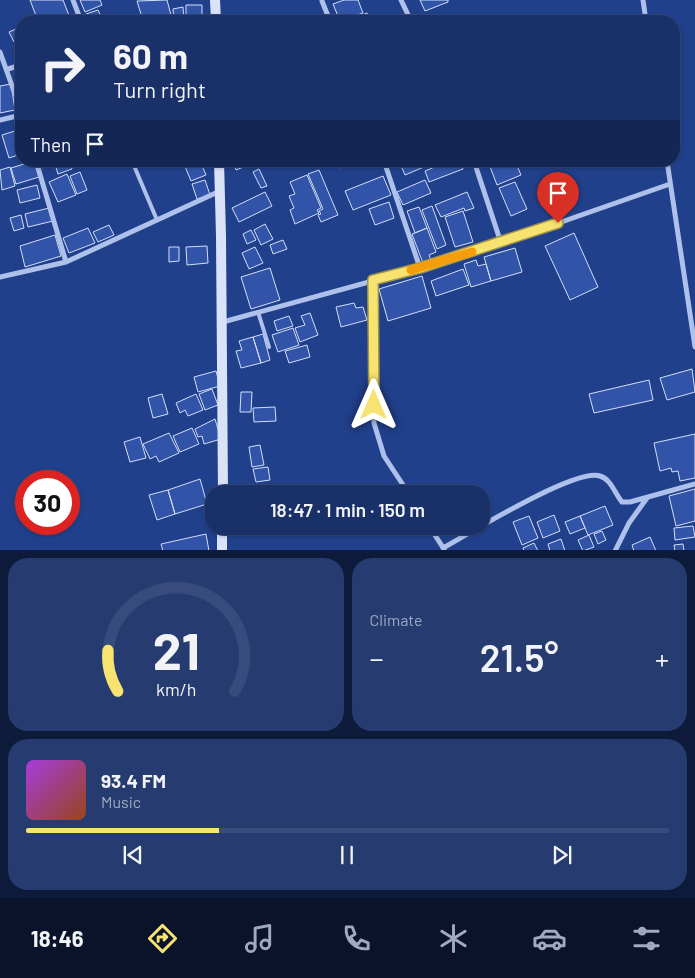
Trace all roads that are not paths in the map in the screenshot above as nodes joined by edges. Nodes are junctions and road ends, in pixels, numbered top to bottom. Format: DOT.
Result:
graph roads {
  1 [pos="73,0"];
  2 [pos="215,0"];
  3 [pos="401,0"];
  4 [pos="643,0"];
  5 [pos="322,1"];
  6 [pos="79,15"];
  7 [pos="216,15"];
  8 [pos="328,15"];
  9 [pos="408,15"];
  10 [pos="645,15"];
  11 [pos="0,52"];
  12 [pos="15,67"];
  13 [pos="8,70"];
  14 [pos="15,92"];
  15 [pos="15,117"];
  16 [pos="0,120"];
  17 [pos="38,167"];
  18 [pos="135,167"];
  19 [pos="218,167"];
  20 [pos="386,167"];
  21 [pos="476,167"];
  22 [pos="668,167"];
  23 [pos="670,184"];
  24 [pos="220,191"];
  25 [pos="158,220"];
  26 [pos="501,243"];
  27 [pos="66,262"];
  28 [pos="420,268"];
  29 [pos="0,277"];
  30 [pos="373,280"];
  31 [pos="258,312"];
  32 [pos="223,322"];
  33 [pos="270,347"];
  34 [pos="695,347"];
  35 [pos="695,484"];
  36 [pos="223,485"];
  37 [pos="403,485"];
  38 [pos="648,497"];
  39 [pos="222,535"];
  40 [pos="435,535"];
  41 [pos="444,549"];
  42 [pos="222,550"];
  43 [pos="614,550"];
  1 -- 6 [label="street"];
  2 -- 7 [label="street"];
  3 -- 9 [label="street"];
  4 -- 10 [label="street"];
  5 -- 8 [label="street"];
  11 -- 13 [label="street"];
  12 -- 13 [label="street"];
  13 -- 14 [label="street"];
  15 -- 16 [label="street"];
  17 -- 27 [label="street"];
  18 -- 25 [label="lane"];
  19 -- 24 [label="street"];
  20 -- 28 [label="street"];
  21 -- 26 [label="street"];
  22 -- 23 [label="street"];
  23 -- 26 [label="street"];
  23 -- 34 [label="street"];
  24 -- 25 [label="street"];
  24 -- 32 [label="street"];
  25 -- 27 [label="street"];
  26 -- 28 [label="street"];
  27 -- 29 [label="street"];
  28 -- 30 [label="street"];
  30 -- 31 [label="street"];
  30 -- 37 [label="street"];
  31 -- 32 [label="street"];
  31 -- 33 [label="lane"];
  32 -- 36 [label="street"];
  35 -- 38 [label="street"];
  38 -- 41 [label="street"];
  38 -- 43 [label="street"];
  39 -- 42 [label="street"];
  40 -- 41 [label="street"];
}
